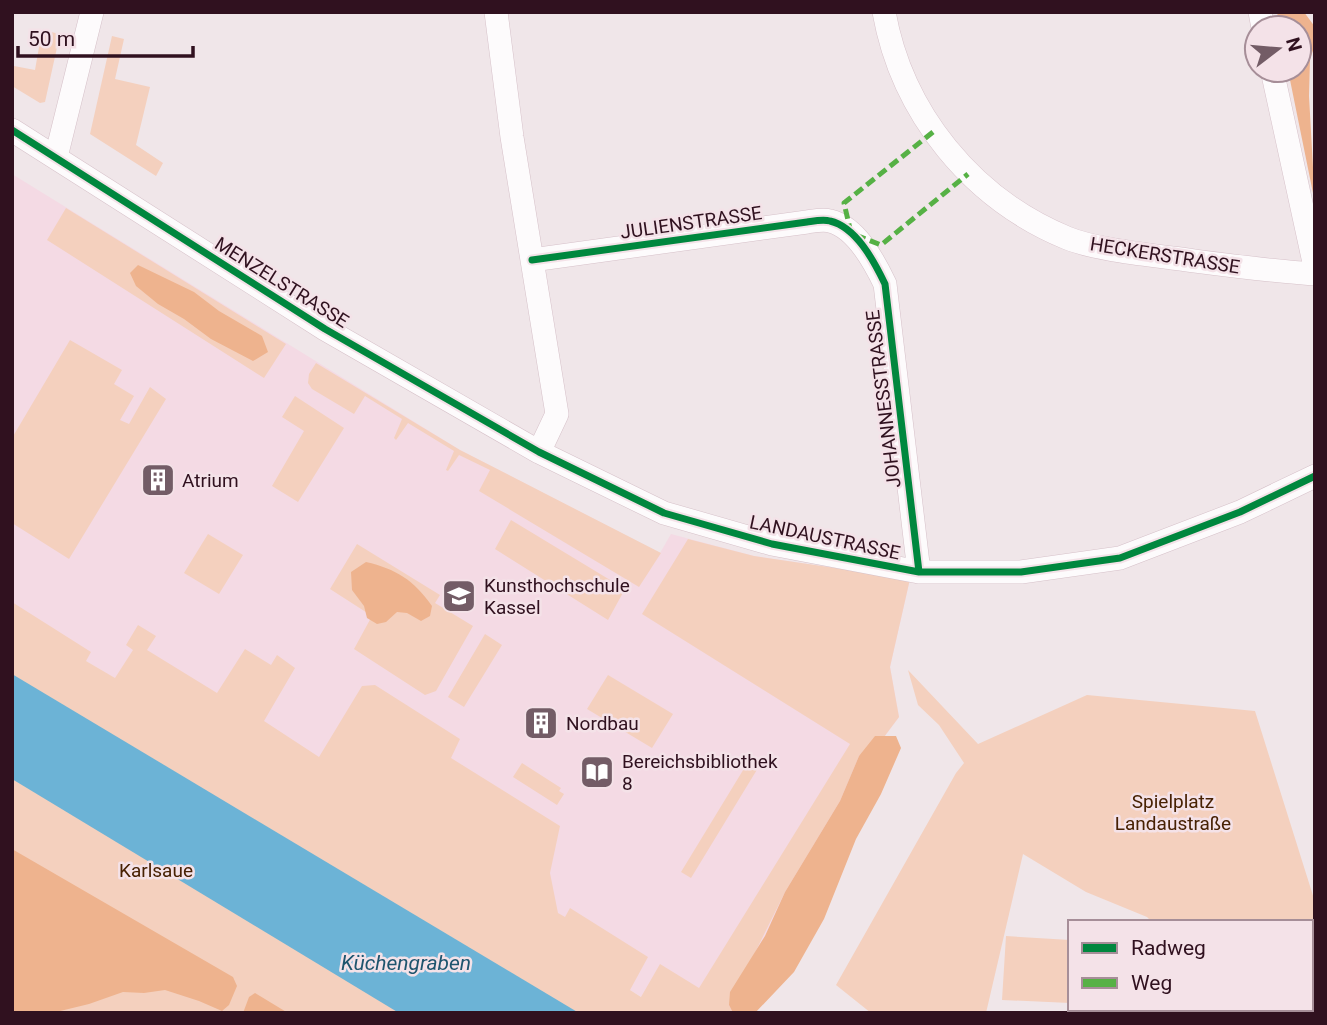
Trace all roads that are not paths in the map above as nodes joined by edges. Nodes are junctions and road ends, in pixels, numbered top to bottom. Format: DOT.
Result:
graph roads {
  1 [pos="92,12"];
  2 [pos="496,12"];
  3 [pos="884,12"];
  4 [pos="1275,84"];
  5 [pos="12,131"];
  6 [pos="56,157"];
  7 [pos="851,233"];
  8 [pos="533,260"];
  9 [pos="1315,267"];
  10 [pos="1315,274"];
  11 [pos="539,452"];
  12 [pos="1315,476"];
  13 [pos="919,572"];
  1 -- 6 [label="street"];
  2 -- 8 [label="street"];
  3 -- 10 [label="street, HECKERSTRASSE"];
  4 -- 9 [label="street"];
  5 -- 6 [label="street, MENZELSTRASSE"];
  6 -- 11 [label="street, MENZELSTRASSE"];
  7 -- 8 [label="street, JULIENSTRASSE"];
  7 -- 13 [label="street, JOHANNESSTRASSE"];
  8 -- 11 [label="street"];
  11 -- 13 [label="street, LANDAUSTRASSE"];
  12 -- 13 [label="street, LANDAUSTRASSE"];
}
